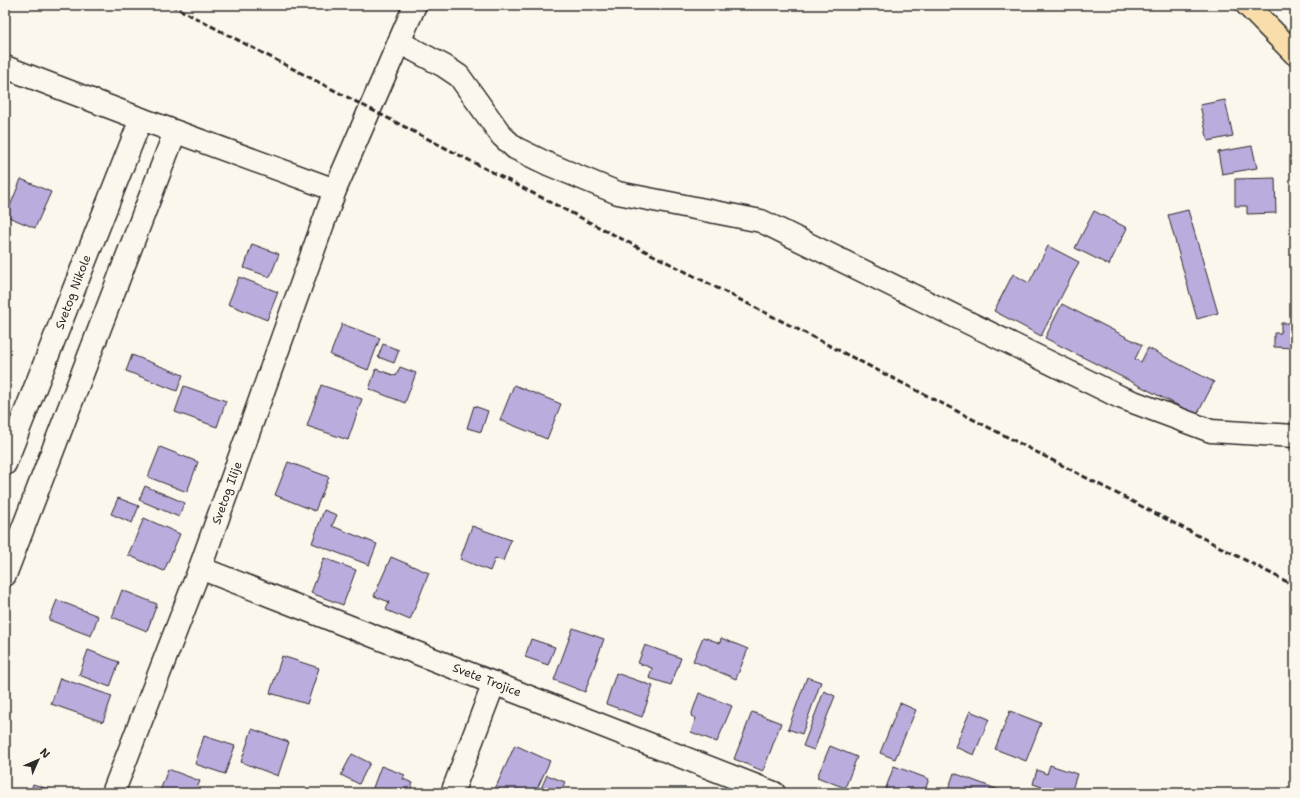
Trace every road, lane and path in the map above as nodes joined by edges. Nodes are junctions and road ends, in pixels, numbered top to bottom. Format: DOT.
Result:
graph roads {
  1 [pos="415,5"];
  2 [pos="1248,5"];
  3 [pos="399,42"];
  4 [pos="1295,54"];
  5 [pos="5,67"];
  6 [pos="141,119"];
  7 [pos="175,132"];
  8 [pos="335,190"];
  9 [pos="1295,436"];
  10 [pos="5,464"];
  11 [pos="200,568"];
  12 [pos="5,575"];
  13 [pos="494,683"];
  14 [pos="113,793"];
  15 [pos="452,793"];
  16 [pos="774,793"];
  1 -- 3 [label="street, Svetog Ilije"];
  2 -- 4 [label="main road"];
  3 -- 8 [label="street, Svetog Ilije"];
  3 -- 9 [label="street"];
  5 -- 6 [label="street"];
  6 -- 7 [label="street"];
  6 -- 10 [label="street, Svetog Nikole"];
  7 -- 8 [label="street"];
  7 -- 12 [label="street"];
  8 -- 11 [label="street, Svetog Ilije"];
  11 -- 13 [label="street, Svete Trojice"];
  11 -- 14 [label="street, Svetog Ilije"];
  13 -- 15 [label="street"];
  13 -- 16 [label="street, Svete Trojice"];
}
